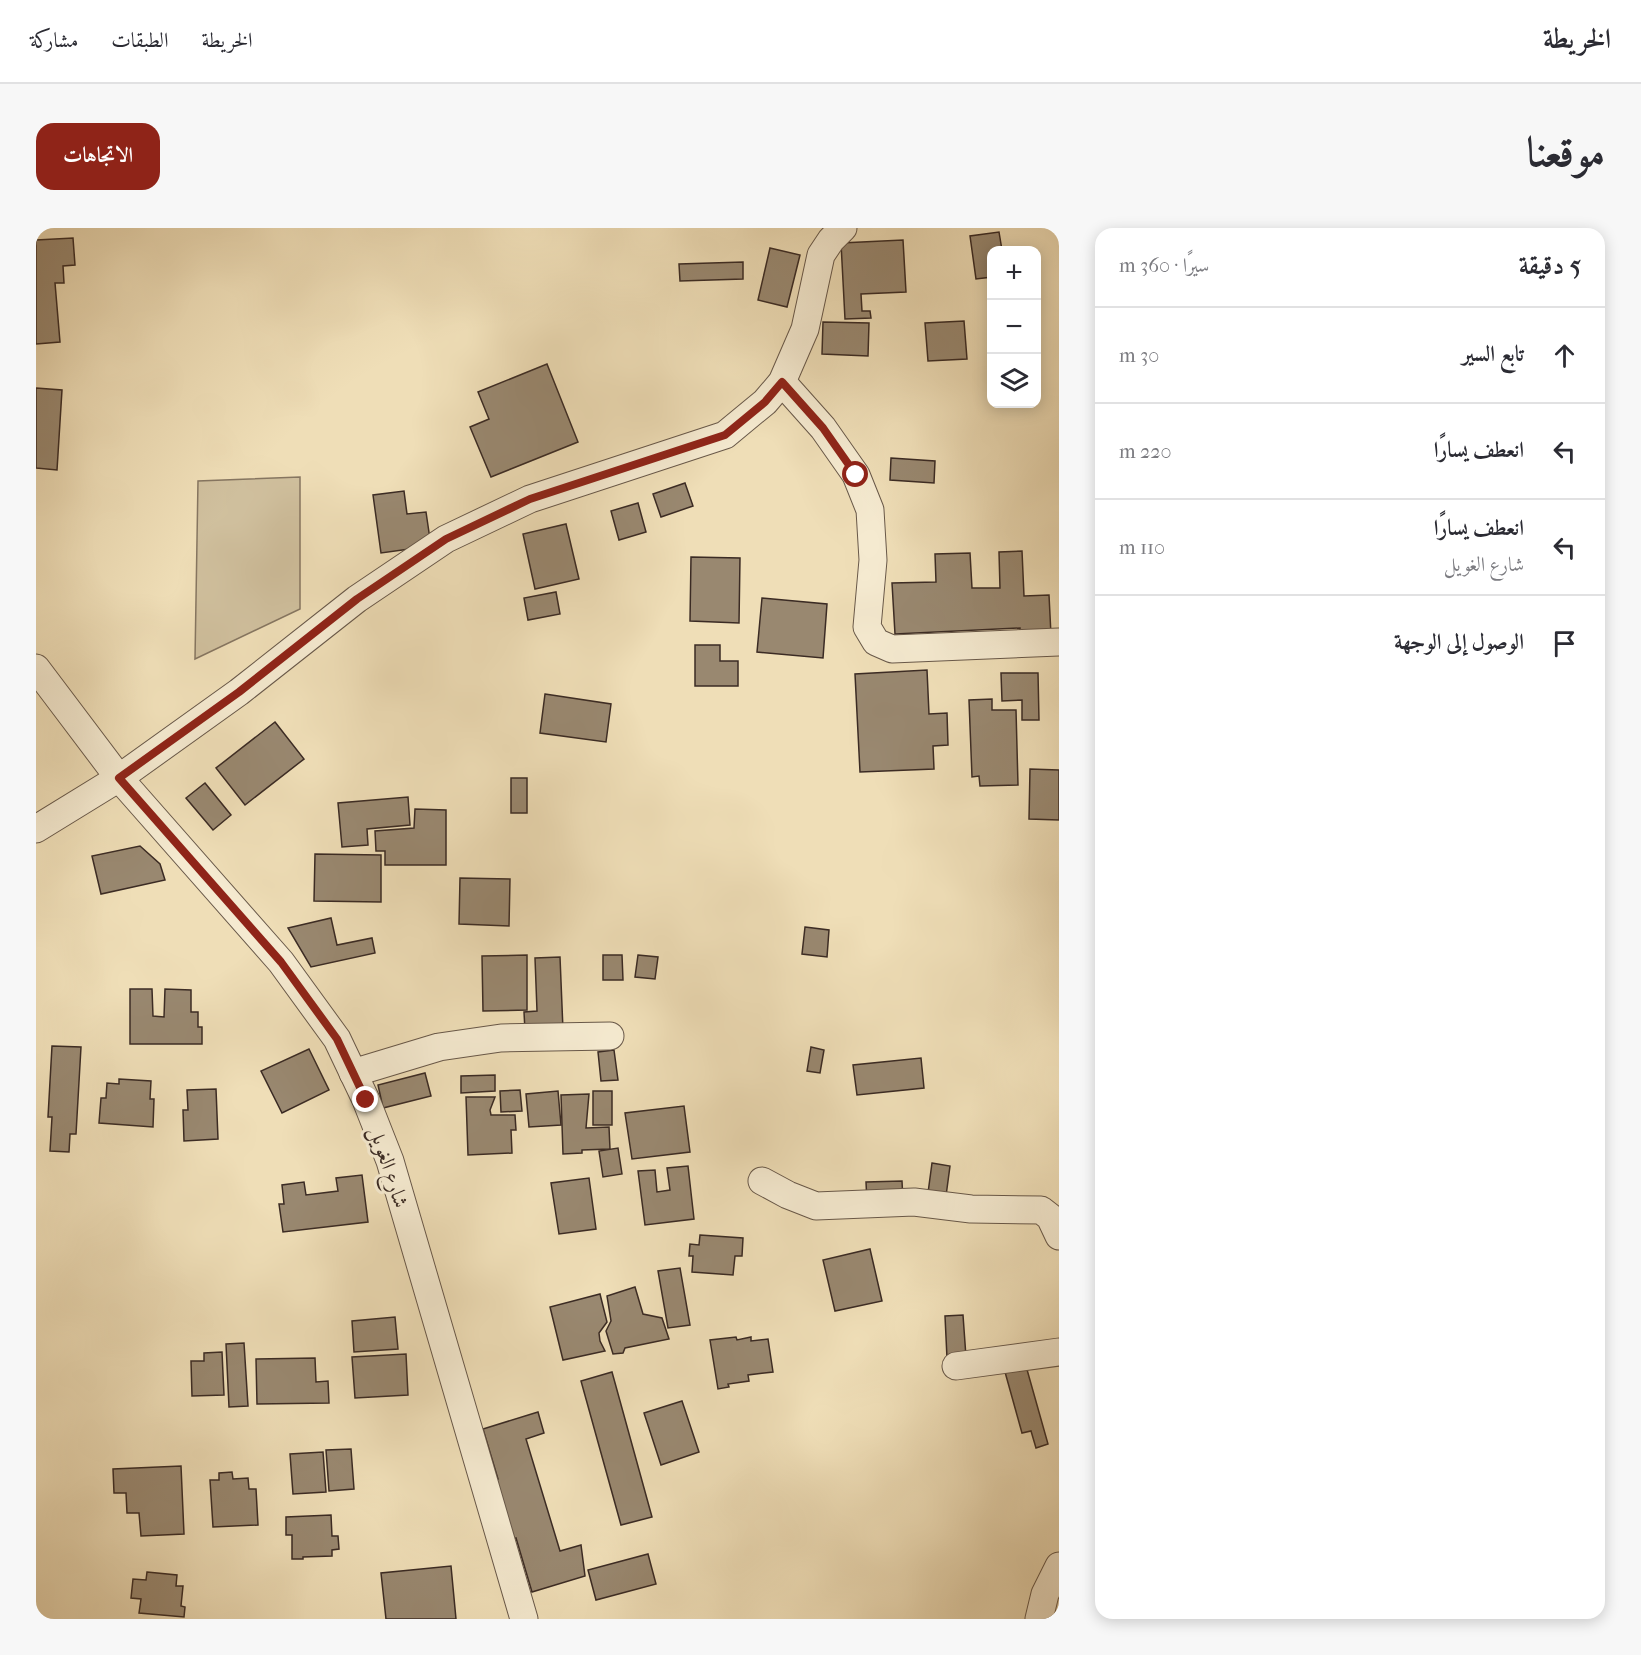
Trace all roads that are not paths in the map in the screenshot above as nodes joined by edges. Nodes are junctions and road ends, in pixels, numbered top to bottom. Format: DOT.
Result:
graph roads {
  1 [pos="843,228"];
  2 [pos="782,382"];
  3 [pos="1059,642"];
  4 [pos="36,668"];
  5 [pos="119,778"];
  6 [pos="36,829"];
  7 [pos="610,1036"];
  8 [pos="353,1073"];
  9 [pos="762,1181"];
  10 [pos="1059,1236"];
  11 [pos="1059,1352"];
  12 [pos="956,1366"];
  13 [pos="1059,1566"];
  14 [pos="524,1619"];
  15 [pos="1039,1619"];
  1 -- 2 [label="street"];
  2 -- 3 [label="street"];
  2 -- 5 [label="street"];
  4 -- 5 [label="street, شارع الغويل"];
  5 -- 6 [label="street"];
  5 -- 8 [label="street, شارع الغويل"];
  7 -- 8 [label="street"];
  8 -- 14 [label="street, شارع الغويل"];
  9 -- 10 [label="street"];
  11 -- 12 [label="street"];
  13 -- 15 [label="street"];
}
